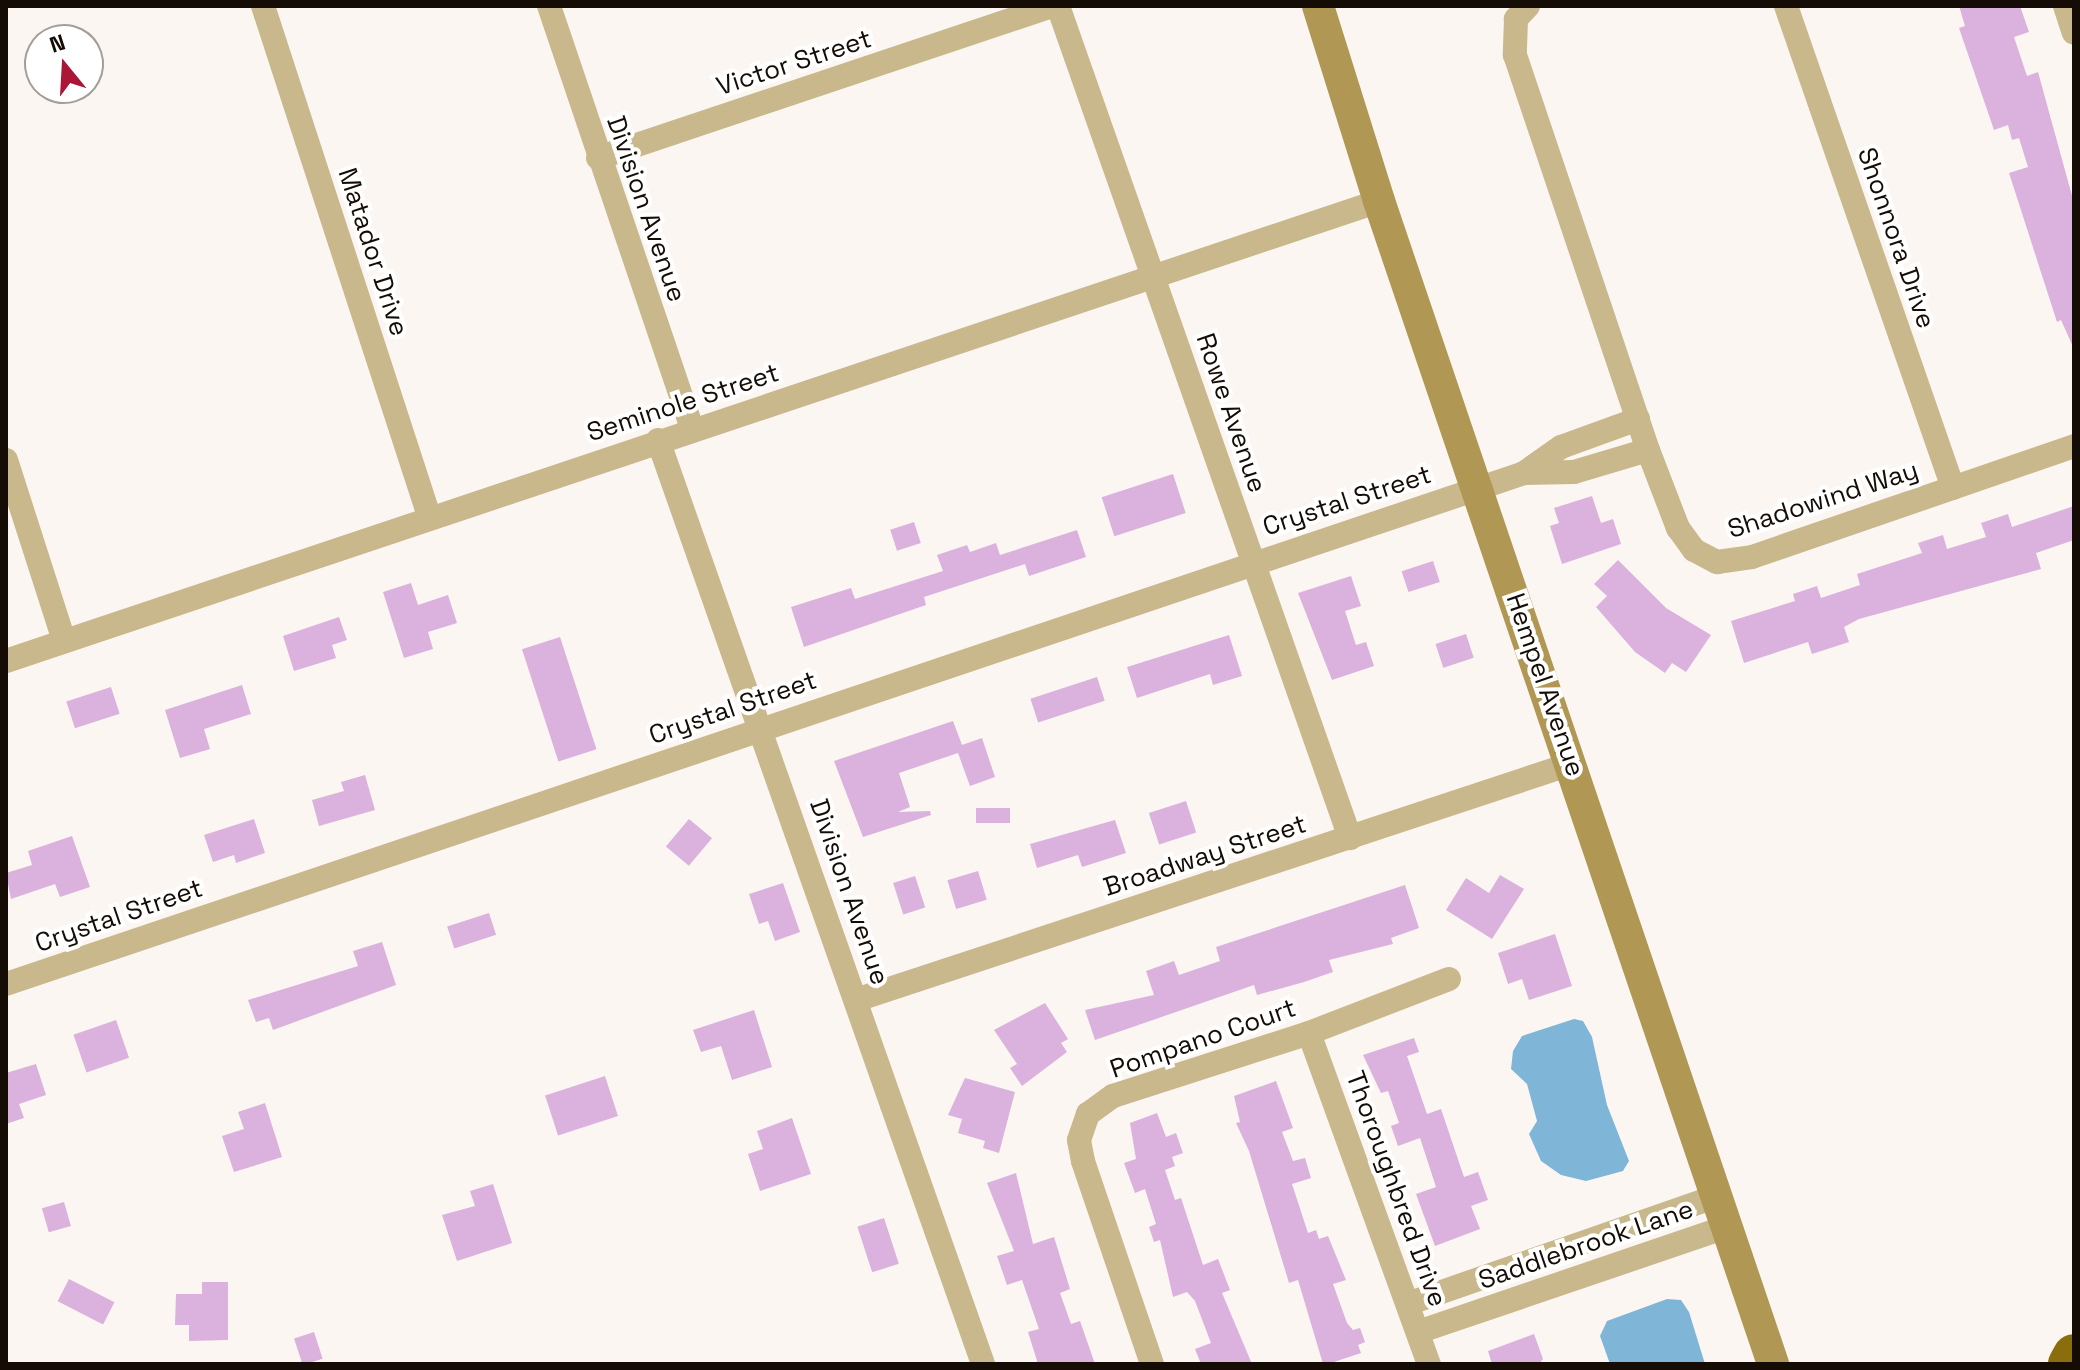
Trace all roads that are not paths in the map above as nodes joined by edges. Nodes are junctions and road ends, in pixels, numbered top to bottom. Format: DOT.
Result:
graph roads {
  1 [pos="263,6"];
  2 [pos="549,6"];
  3 [pos="1056,6"];
  4 [pos="1318,6"];
  5 [pos="1528,6"];
  6 [pos="1786,6"];
  7 [pos="2065,6"];
  8 [pos="2074,33"];
  9 [pos="598,158"];
  10 [pos="1379,201"];
  11 [pos="1155,277"];
  12 [pos="1638,419"];
  13 [pos="692,429"];
  14 [pos="658,440"];
  15 [pos="2074,446"];
  16 [pos="1648,450"];
  17 [pos="6,460"];
  18 [pos="1524,473"];
  19 [pos="1478,487"];
  20 [pos="1953,488"];
  21 [pos="429,516"];
  22 [pos="1252,562"];
  23 [pos="64,641"];
  24 [pos="6,661"];
  25 [pos="763,728"];
  26 [pos="1571,764"];
  27 [pos="1350,838"];
  28 [pos="1449,979"];
  29 [pos="6,984"];
  30 [pos="856,1000"];
  31 [pos="1309,1033"];
  32 [pos="1717,1196"];
  33 [pos="1727,1227"];
  34 [pos="1410,1303"];
  35 [pos="1418,1332"];
  36 [pos="2074,1355"];
  37 [pos="983,1364"];
  38 [pos="1152,1364"];
  39 [pos="1429,1364"];
  40 [pos="1773,1364"];
  41 [pos="2069,1364"];
  1 -- 21 [label="street, Matador Drive"];
  2 -- 9 [label="street, Division Avenue"];
  3 -- 9 [label="street, Victor Street"];
  3 -- 11 [label="street, Rowe Avenue"];
  4 -- 10 [label="street, Hempel Avenue"];
  5 -- 12 [label="street, Shadowind Way"];
  6 -- 20 [label="street, Shonnora Drive"];
  7 -- 8 [label="street"];
  9 -- 13 [label="street, Division Avenue"];
  10 -- 11 [label="street, Seminole Street"];
  10 -- 19 [label="street, Hempel Avenue"];
  11 -- 13 [label="street, Seminole Street"];
  11 -- 22 [label="street, Rowe Avenue"];
  12 -- 16 [label="street, Shadowind Way"];
  12 -- 18 [label="street"];
  13 -- 14 [label="street, Seminole Street"];
  14 -- 21 [label="street, Seminole Street"];
  14 -- 25 [label="street, Division Avenue"];
  15 -- 20 [label="street, Shadowind Way"];
  16 -- 18 [label="street"];
  16 -- 20 [label="street, Shadowind Way"];
  17 -- 23 [label="street"];
  18 -- 19 [label="street"];
  19 -- 22 [label="street, Crystal Street"];
  19 -- 26 [label="street, Hempel Avenue"];
  21 -- 23 [label="street, Seminole Street"];
  22 -- 25 [label="street, Crystal Street"];
  22 -- 27 [label="street, Rowe Avenue"];
  23 -- 24 [label="street, Seminole Street"];
  25 -- 29 [label="street, Crystal Street"];
  25 -- 30 [label="street, Division Avenue"];
  26 -- 27 [label="street, Broadway Street"];
  26 -- 32 [label="street, Hempel Avenue"];
  27 -- 30 [label="street, Broadway Street"];
  28 -- 31 [label="street, Pompano Court"];
  30 -- 37 [label="street, Division Avenue"];
  31 -- 34 [label="street, Thoroughbred Drive"];
  31 -- 38 [label="street, Pompano Court"];
  32 -- 33 [label="street, Hempel Avenue"];
  32 -- 34 [label="street, Saddlebrook Lane"];
  33 -- 35 [label="street, Saddlebrook Lane"];
  33 -- 40 [label="street, Hempel Avenue"];
  34 -- 35 [label="street, Thoroughbred Drive"];
  35 -- 39 [label="street, Thoroughbred Drive"];
  36 -- 41 [label="highway"];
}
